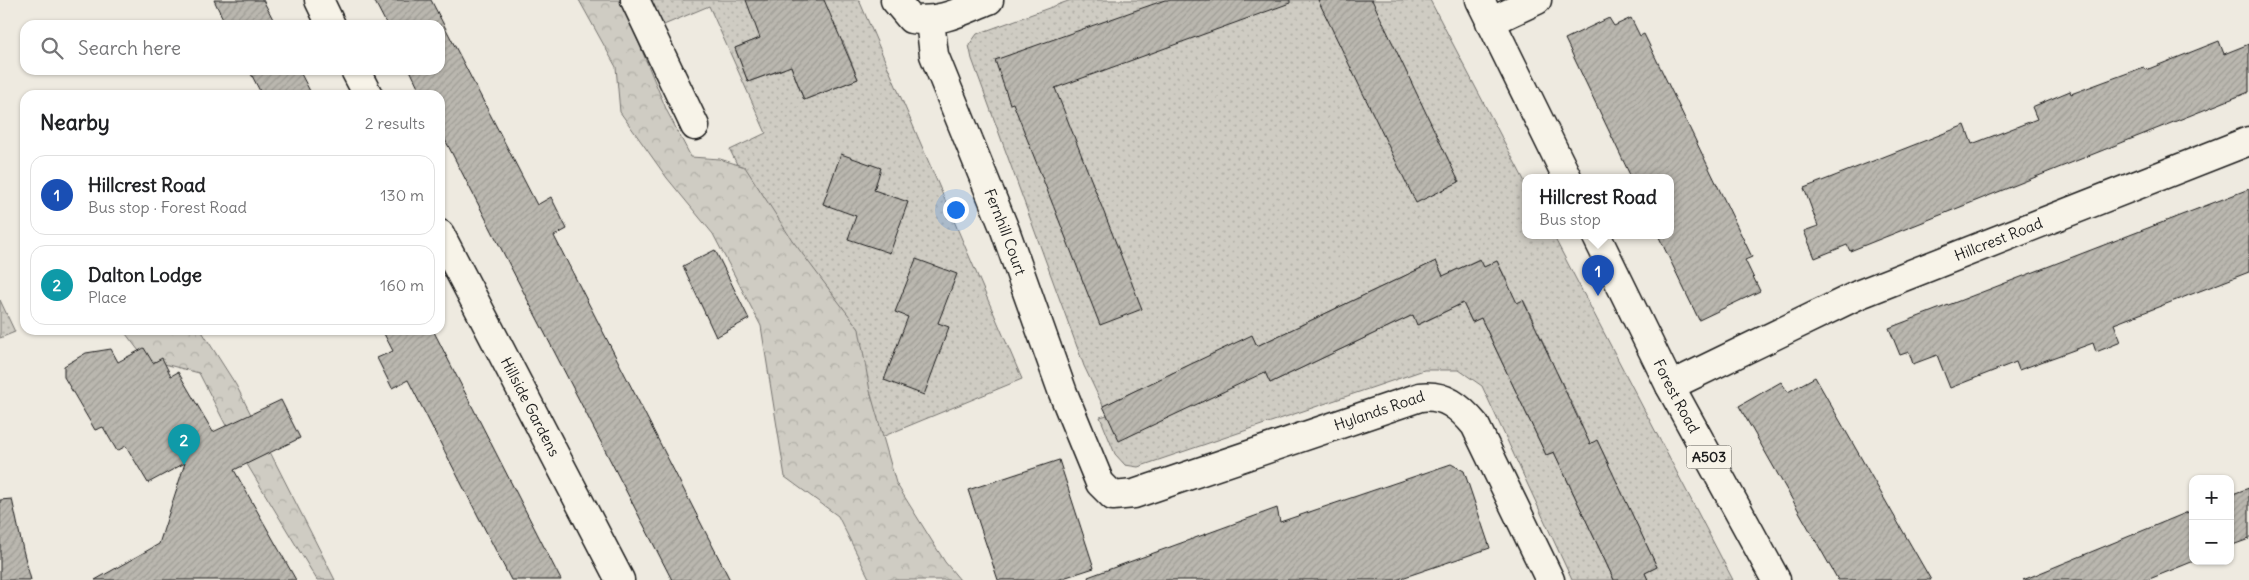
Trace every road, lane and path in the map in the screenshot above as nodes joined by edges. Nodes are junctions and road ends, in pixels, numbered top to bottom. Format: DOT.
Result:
graph roads {
  1 [pos="318,0"];
  2 [pos="635,0"];
  3 [pos="895,0"];
  4 [pos="989,0"];
  5 [pos="1537,0"];
  6 [pos="1485,11"];
  7 [pos="329,20"];
  8 [pos="930,21"];
  9 [pos="358,75"];
  10 [pos="365,90"];
  11 [pos="695,126"];
  12 [pos="2249,141"];
  13 [pos="1566,174"];
  14 [pos="1598,239"];
  15 [pos="445,244"];
  16 [pos="1670,386"];
  17 [pos="1113,496"];
  18 [pos="620,580"];
  19 [pos="1550,580"];
  20 [pos="1776,580"];
  1 -- 7 [label="street"];
  2 -- 11 [label="street"];
  3 -- 8 [label="street"];
  4 -- 8 [label="street"];
  5 -- 6 [label="street"];
  6 -- 13 [label="street"];
  8 -- 17 [label="street, Fernhill Court"];
  9 -- 10 [label="street"];
  12 -- 16 [label="street, Hillcrest Road"];
  14 -- 16 [label="street, Forest Road / A503"];
  15 -- 18 [label="street, Hillside Gardens"];
  16 -- 20 [label="street, Forest Road / A503"];
  17 -- 19 [label="street, Hylands Road"];
}
